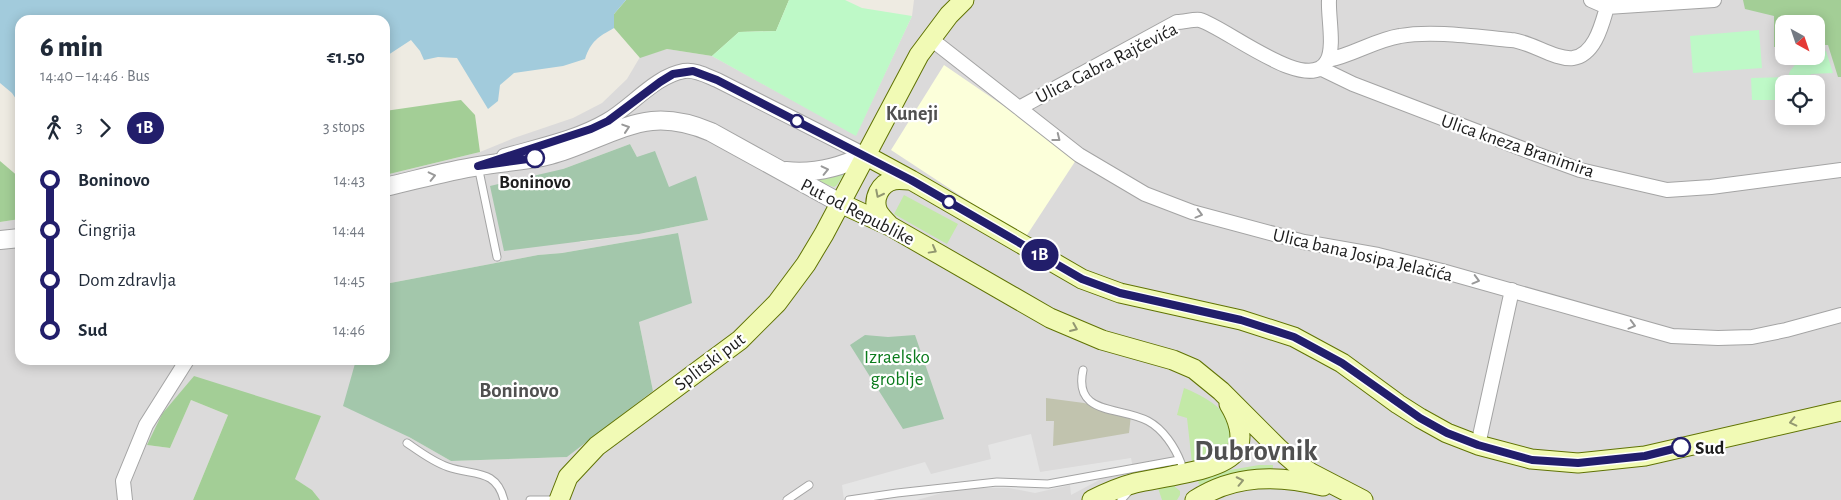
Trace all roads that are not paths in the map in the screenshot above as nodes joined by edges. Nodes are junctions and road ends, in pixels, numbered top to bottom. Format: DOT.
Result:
graph roads {
  1 [pos="964,0"];
  2 [pos="1329,0"];
  3 [pos="1591,0"];
  4 [pos="1714,0"];
  5 [pos="1607,7"];
  6 [pos="931,39"];
  7 [pos="1325,64"];
  8 [pos="1019,108"];
  9 [pos="865,155"];
  10 [pos="478,166"];
  11 [pos="1841,170"];
  12 [pos="783,171"];
  13 [pos="911,180"];
  14 [pos="390,186"];
  15 [pos="840,203"];
  16 [pos="890,226"];
  17 [pos="15,238"];
  18 [pos="0,240"];
  19 [pos="497,256"];
  20 [pos="1512,290"];
  21 [pos="1841,315"];
  22 [pos="184,365"];
  23 [pos="1084,370"];
  24 [pos="1221,391"];
  25 [pos="1841,411"];
  26 [pos="407,443"];
  27 [pos="1478,445"];
  28 [pos="1182,467"];
  29 [pos="1135,483"];
  30 [pos="809,485"];
  31 [pos="1346,492"];
  32 [pos="125,500"];
  33 [pos="504,500"];
  34 [pos="530,500"];
  35 [pos="558,500"];
  36 [pos="787,500"];
  37 [pos="849,500"];
  38 [pos="1092,500"];
  39 [pos="1121,500"];
  40 [pos="1187,500"];
  41 [pos="1196,500"];
  42 [pos="1364,500"];
  1 -- 6 [label="main road, Splitski put"];
  2 -- 7 [label="street"];
  3 -- 5 [label="street"];
  4 -- 5 [label="street"];
  5 -- 7 [label="street, Ulica Gabra Rajčevića"];
  6 -- 8 [label="street, Ulica bana Josipa Jelačića"];
  6 -- 9 [label="main road, Splitski put"];
  7 -- 8 [label="street, Ulica Gabra Rajčevića"];
  7 -- 11 [label="street, Ulica kneza Branimira"];
  8 -- 20 [label="street, Ulica bana Josipa Jelačića, one-way"];
  9 -- 10 [label="street"];
  12 -- 9 [label="street, one-way"];
  9 -- 13 [label="main road"];
  9 -- 15 [label="main road, Splitski put"];
  10 -- 12 [label="street, Put od Republike, one-way"];
  14 -- 10 [label="street, Put od Republike, one-way"];
  10 -- 19 [label="lane"];
  12 -- 15 [label="street, Put od Republike"];
  13 -- 16 [label="main road, one-way"];
  13 -- 27 [label="main road"];
  15 -- 16 [label="main road, Put od Republike"];
  15 -- 35 [label="main road, Splitski put"];
  16 -- 24 [label="main road, Put od Republike, one-way"];
  17 -- 18 [label="street"];
  20 -- 21 [label="street, Ulica bana Josipa Jelačića, one-way"];
  20 -- 27 [label="street"];
  22 -- 32 [label="street"];
  23 -- 28 [label="lane"];
  24 -- 28 [label="main road"];
  24 -- 31 [label="main road, Put od Republike"];
  25 -- 27 [label="main road, one-way"];
  26 -- 33 [label="lane"];
  28 -- 29 [label="main road"];
  28 -- 37 [label="lane"];
  28 -- 40 [label="main road"];
  29 -- 38 [label="main road"];
  29 -- 39 [label="lane"];
  30 -- 36 [label="lane"];
  41 -- 31 [label="main road, one-way"];
  31 -- 42 [label="main road"];
  34 -- 35 [label="lane"];
}
